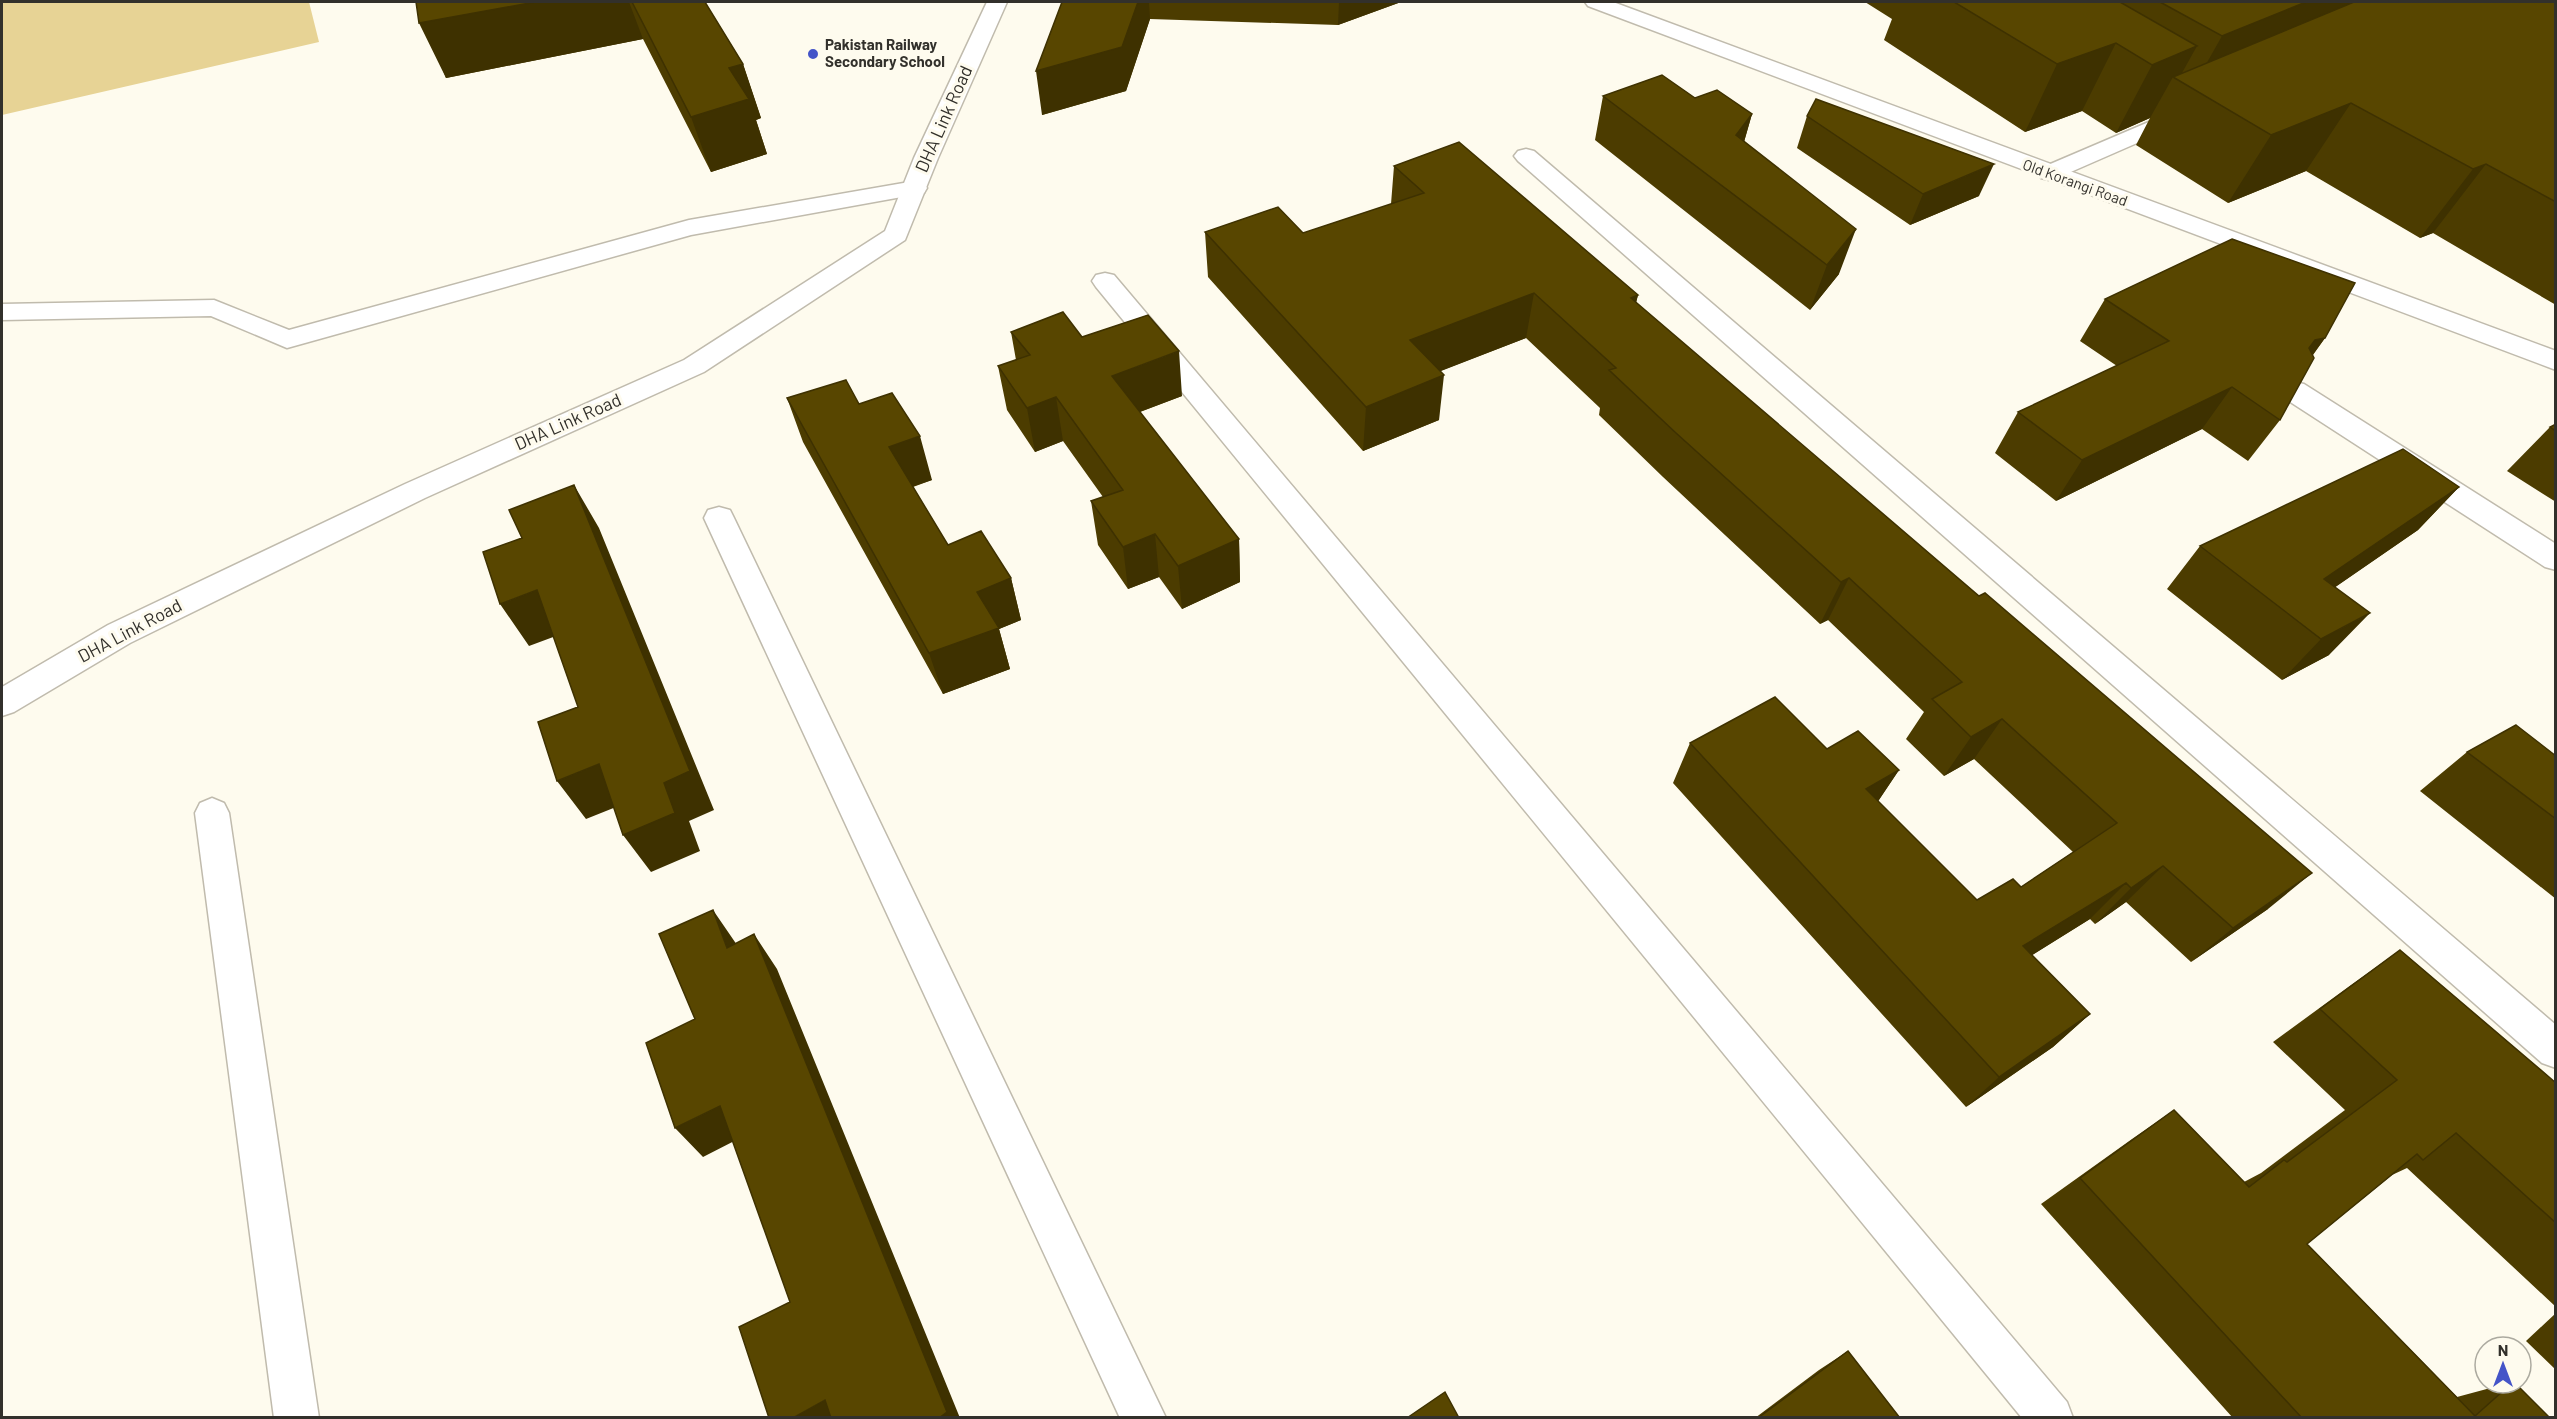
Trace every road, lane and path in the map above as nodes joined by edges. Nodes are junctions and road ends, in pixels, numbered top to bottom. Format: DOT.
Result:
graph roads {
  1 [pos="997,2"];
  2 [pos="1595,2"];
  3 [pos="2162,102"];
  4 [pos="2204,105"];
  5 [pos="2182,115"];
  6 [pos="1526,156"];
  7 [pos="2049,174"];
  8 [pos="915,188"];
  9 [pos="1105,281"];
  10 [pos="2,312"];
  11 [pos="2556,362"];
  12 [pos="2294,391"];
  13 [pos="719,518"];
  14 [pos="2556,559"];
  15 [pos="2,703"];
  16 [pos="212,813"];
  17 [pos="2556,1050"];
  18 [pos="297,1418"];
  19 [pos="1144,1418"];
  20 [pos="2051,1418"];
  1 -- 8 [label="street, DHA Link Road"];
  2 -- 7 [label="street, Old Korangi Road"];
  3 -- 5 [label="street"];
  4 -- 5 [label="street"];
  5 -- 7 [label="street"];
  6 -- 17 [label="street"];
  7 -- 11 [label="street, Old Korangi Road"];
  8 -- 10 [label="street"];
  8 -- 15 [label="street, DHA Link Road"];
  9 -- 20 [label="street"];
  12 -- 14 [label="street"];
  13 -- 19 [label="street"];
  16 -- 18 [label="street"];
}
